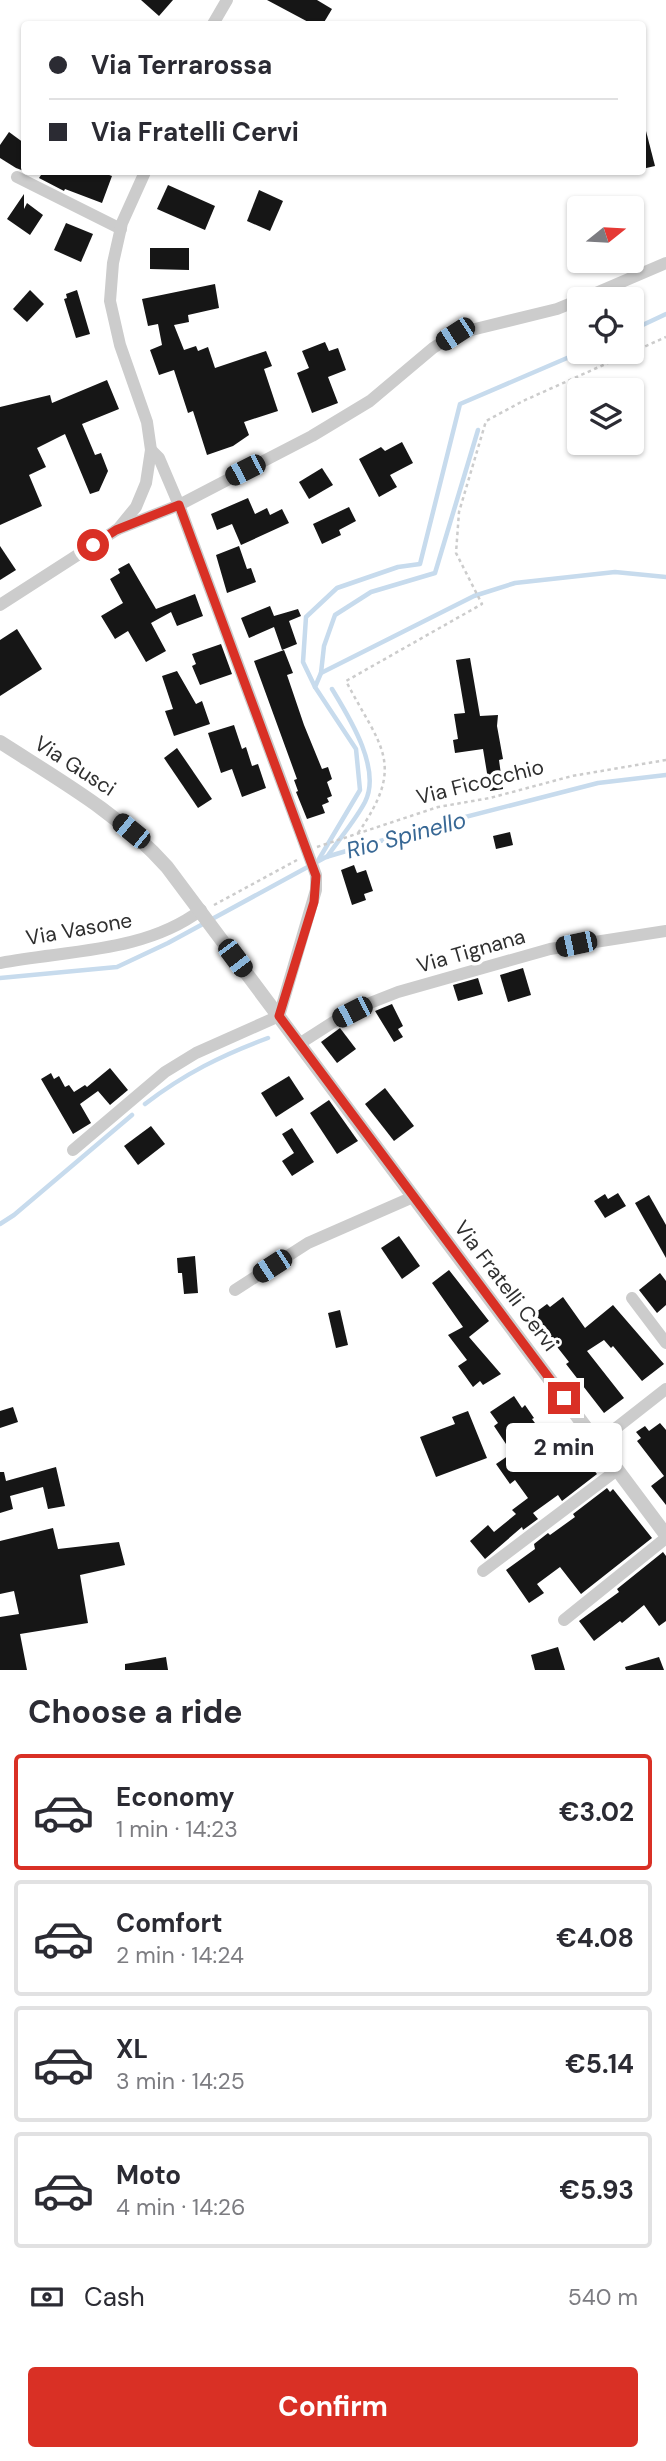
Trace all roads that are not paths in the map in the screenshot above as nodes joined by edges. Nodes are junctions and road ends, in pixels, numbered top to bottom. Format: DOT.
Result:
graph roads {
  1 [pos="227,0"];
  2 [pos="215,21"];
  3 [pos="144,175"];
  4 [pos="17,177"];
  5 [pos="121,229"];
  6 [pos="666,263"];
  7 [pos="611,287"];
  8 [pos="567,305"];
  9 [pos="151,450"];
  10 [pos="179,505"];
  11 [pos="116,530"];
  12 [pos="0,605"];
  13 [pos="0,742"];
  14 [pos="204,916"];
  15 [pos="666,932"];
  16 [pos="0,963"];
  17 [pos="279,1016"];
  18 [pos="299,1044"];
  19 [pos="73,1150"];
  20 [pos="413,1197"];
  21 [pos="235,1290"];
  22 [pos="632,1298"];
  23 [pos="666,1343"];
  24 [pos="666,1389"];
  25 [pos="597,1443"];
  26 [pos="617,1471"];
  27 [pos="666,1536"];
  28 [pos="483,1571"];
  29 [pos="564,1620"];
  1 -- 2 [label="street"];
  3 -- 5 [label="street"];
  4 -- 5 [label="street"];
  5 -- 9 [label="street"];
  6 -- 7 [label="street"];
  8 -- 10 [label="street"];
  9 -- 10 [label="street"];
  9 -- 11 [label="street"];
  10 -- 11 [label="street"];
  10 -- 17 [label="street"];
  11 -- 12 [label="street"];
  13 -- 14 [label="street, Via Gusci"];
  14 -- 16 [label="street, Via Vasone"];
  14 -- 17 [label="street, Via Fratelli Cervi"];
  15 -- 18 [label="street, Via Tignana"];
  17 -- 18 [label="street, Via Fratelli Cervi"];
  17 -- 19 [label="street"];
  18 -- 20 [label="street, Via Fratelli Cervi"];
  20 -- 21 [label="street"];
  20 -- 25 [label="street, Via Fratelli Cervi"];
  22 -- 23 [label="street"];
  24 -- 25 [label="street"];
  25 -- 26 [label="street, Via Fratelli Cervi"];
  26 -- 27 [label="street, Via Fratelli Cervi"];
  26 -- 28 [label="street"];
  27 -- 29 [label="street"];
}
